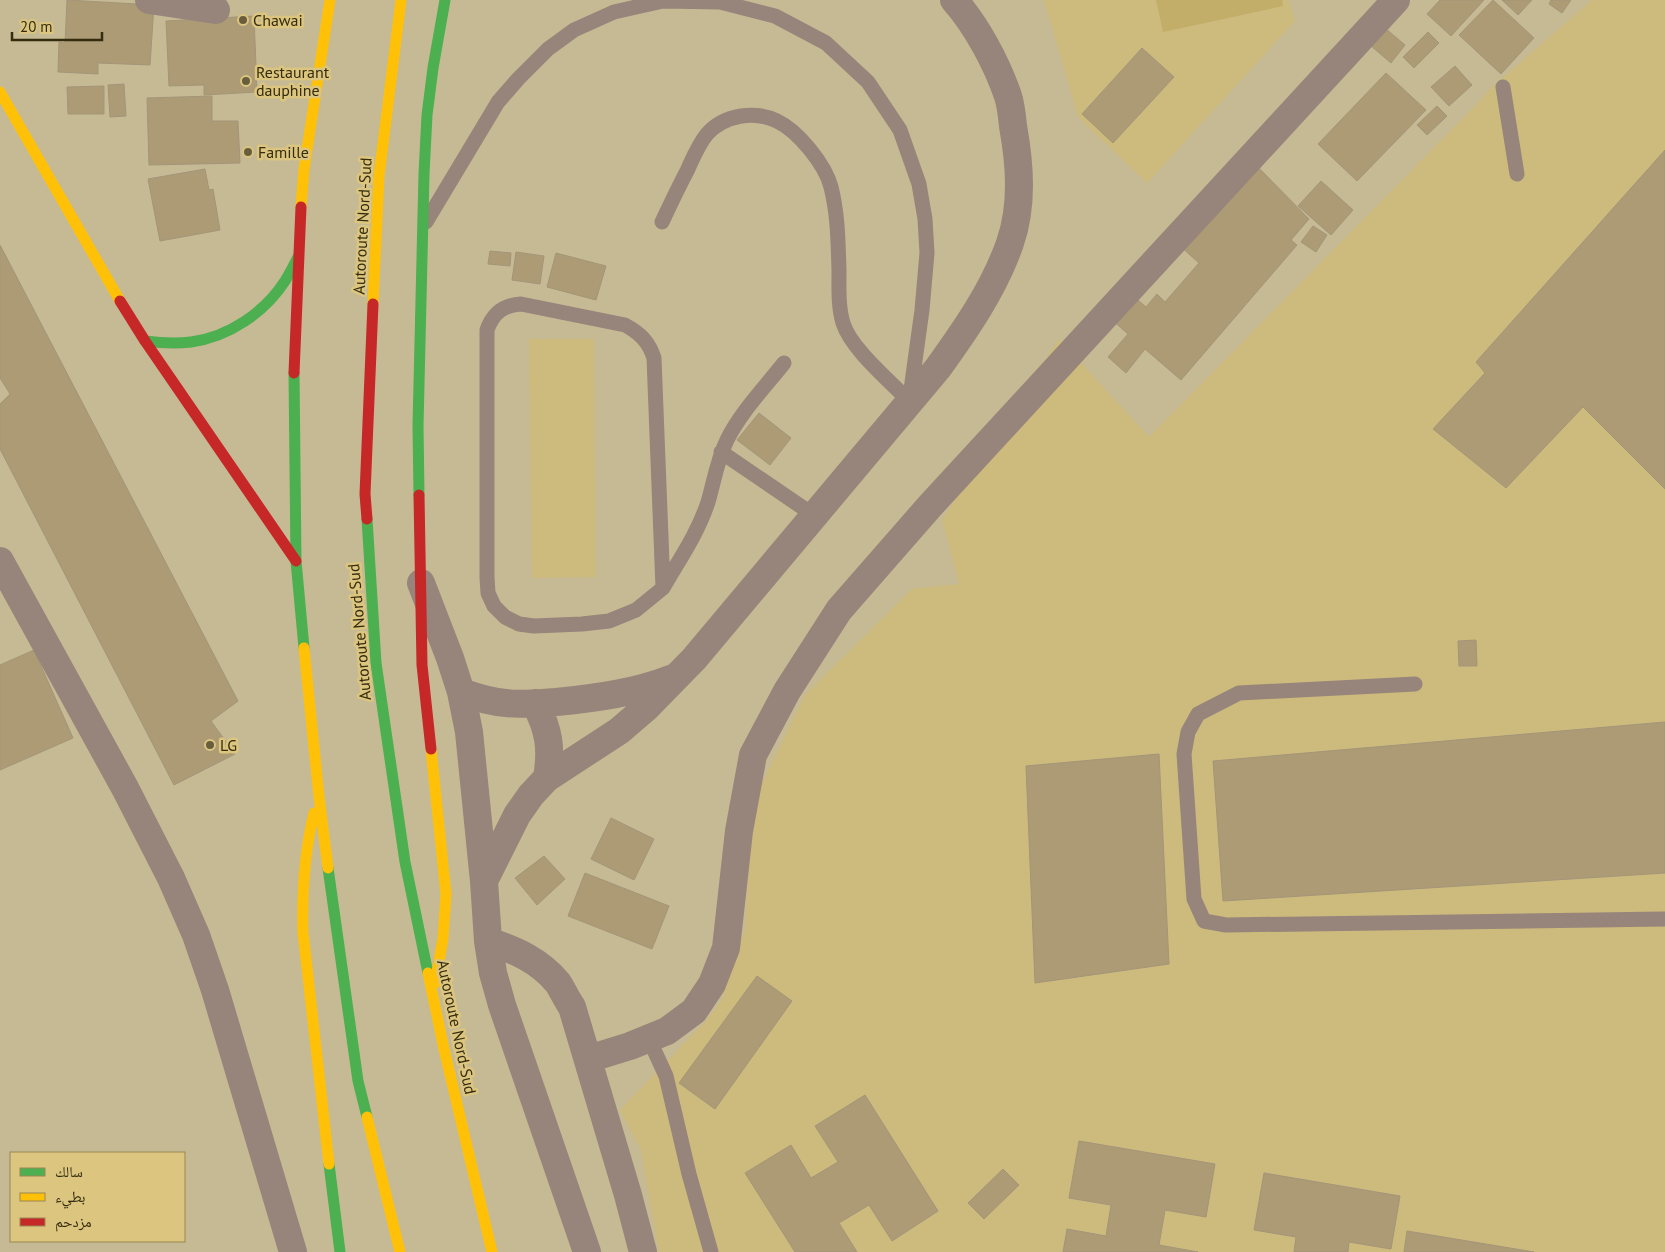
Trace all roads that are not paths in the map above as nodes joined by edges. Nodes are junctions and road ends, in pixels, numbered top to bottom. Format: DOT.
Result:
graph roads {
  1 [pos="149,0"];
  2 [pos="330,0"];
  3 [pos="401,0"];
  4 [pos="445,0"];
  5 [pos="954,0"];
  6 [pos="1396,0"];
  7 [pos="216,10"];
  8 [pos="1503,88"];
  9 [pos="0,92"];
  10 [pos="386,112"];
  11 [pos="402,114"];
  12 [pos="1517,174"];
  13 [pos="662,222"];
  14 [pos="423,227"];
  15 [pos="298,257"];
  16 [pos="145,341"];
  17 [pos="784,363"];
  18 [pos="910,401"];
  19 [pos="722,452"];
  20 [pos="816,516"];
  21 [pos="0,561"];
  22 [pos="296,561"];
  23 [pos="420,580"];
  24 [pos="663,588"];
  25 [pos="677,677"];
  26 [pos="1415,684"];
  27 [pos="461,692"];
  28 [pos="535,703"];
  29 [pos="547,778"];
  30 [pos="319,797"];
  31 [pos="484,881"];
  32 [pos="1665,919"];
  33 [pos="488,941"];
  34 [pos="433,992"];
  35 [pos="650,1039"];
  36 [pos="588,1059"];
  37 [pos="293,1252"];
  38 [pos="340,1252"];
  39 [pos="400,1252"];
  40 [pos="492,1252"];
  41 [pos="588,1252"];
  42 [pos="643,1252"];
  43 [pos="711,1252"];
  1 -- 7 [label="street"];
  2 -- 15 [label="main road"];
  3 -- 10 [label="main road, Autoroute Nord-Sud"];
  4 -- 14 [label="main road"];
  5 -- 18 [label="street"];
  6 -- 35 [label="street"];
  8 -- 12 [label="lane"];
  9 -- 16 [label="main road"];
  10 -- 11 [label="main road"];
  10 -- 34 [label="main road, Autoroute Nord-Sud"];
  13 -- 18 [label="lane"];
  14 -- 18 [label="lane"];
  14 -- 23 [label="main road"];
  15 -- 16 [label="main road"];
  15 -- 22 [label="main road"];
  16 -- 22 [label="main road"];
  17 -- 19 [label="lane"];
  18 -- 20 [label="street"];
  19 -- 20 [label="lane"];
  19 -- 24 [label="lane"];
  20 -- 25 [label="street"];
  21 -- 37 [label="street"];
  22 -- 30 [label="main road"];
  23 -- 27 [label="street"];
  23 -- 34 [label="main road"];
  24 -- 24 [label="lane"];
  25 -- 28 [label="street"];
  25 -- 29 [label="street"];
  26 -- 32 [label="lane"];
  27 -- 28 [label="street"];
  27 -- 31 [label="street"];
  28 -- 29 [label="street"];
  29 -- 31 [label="street"];
  30 -- 38 [label="main road"];
  30 -- 39 [label="main road"];
  31 -- 33 [label="street"];
  33 -- 36 [label="street"];
  33 -- 41 [label="street"];
  34 -- 40 [label="main road, Autoroute Nord-Sud"];
  35 -- 36 [label="street"];
  35 -- 43 [label="lane"];
  36 -- 42 [label="street"];
}
